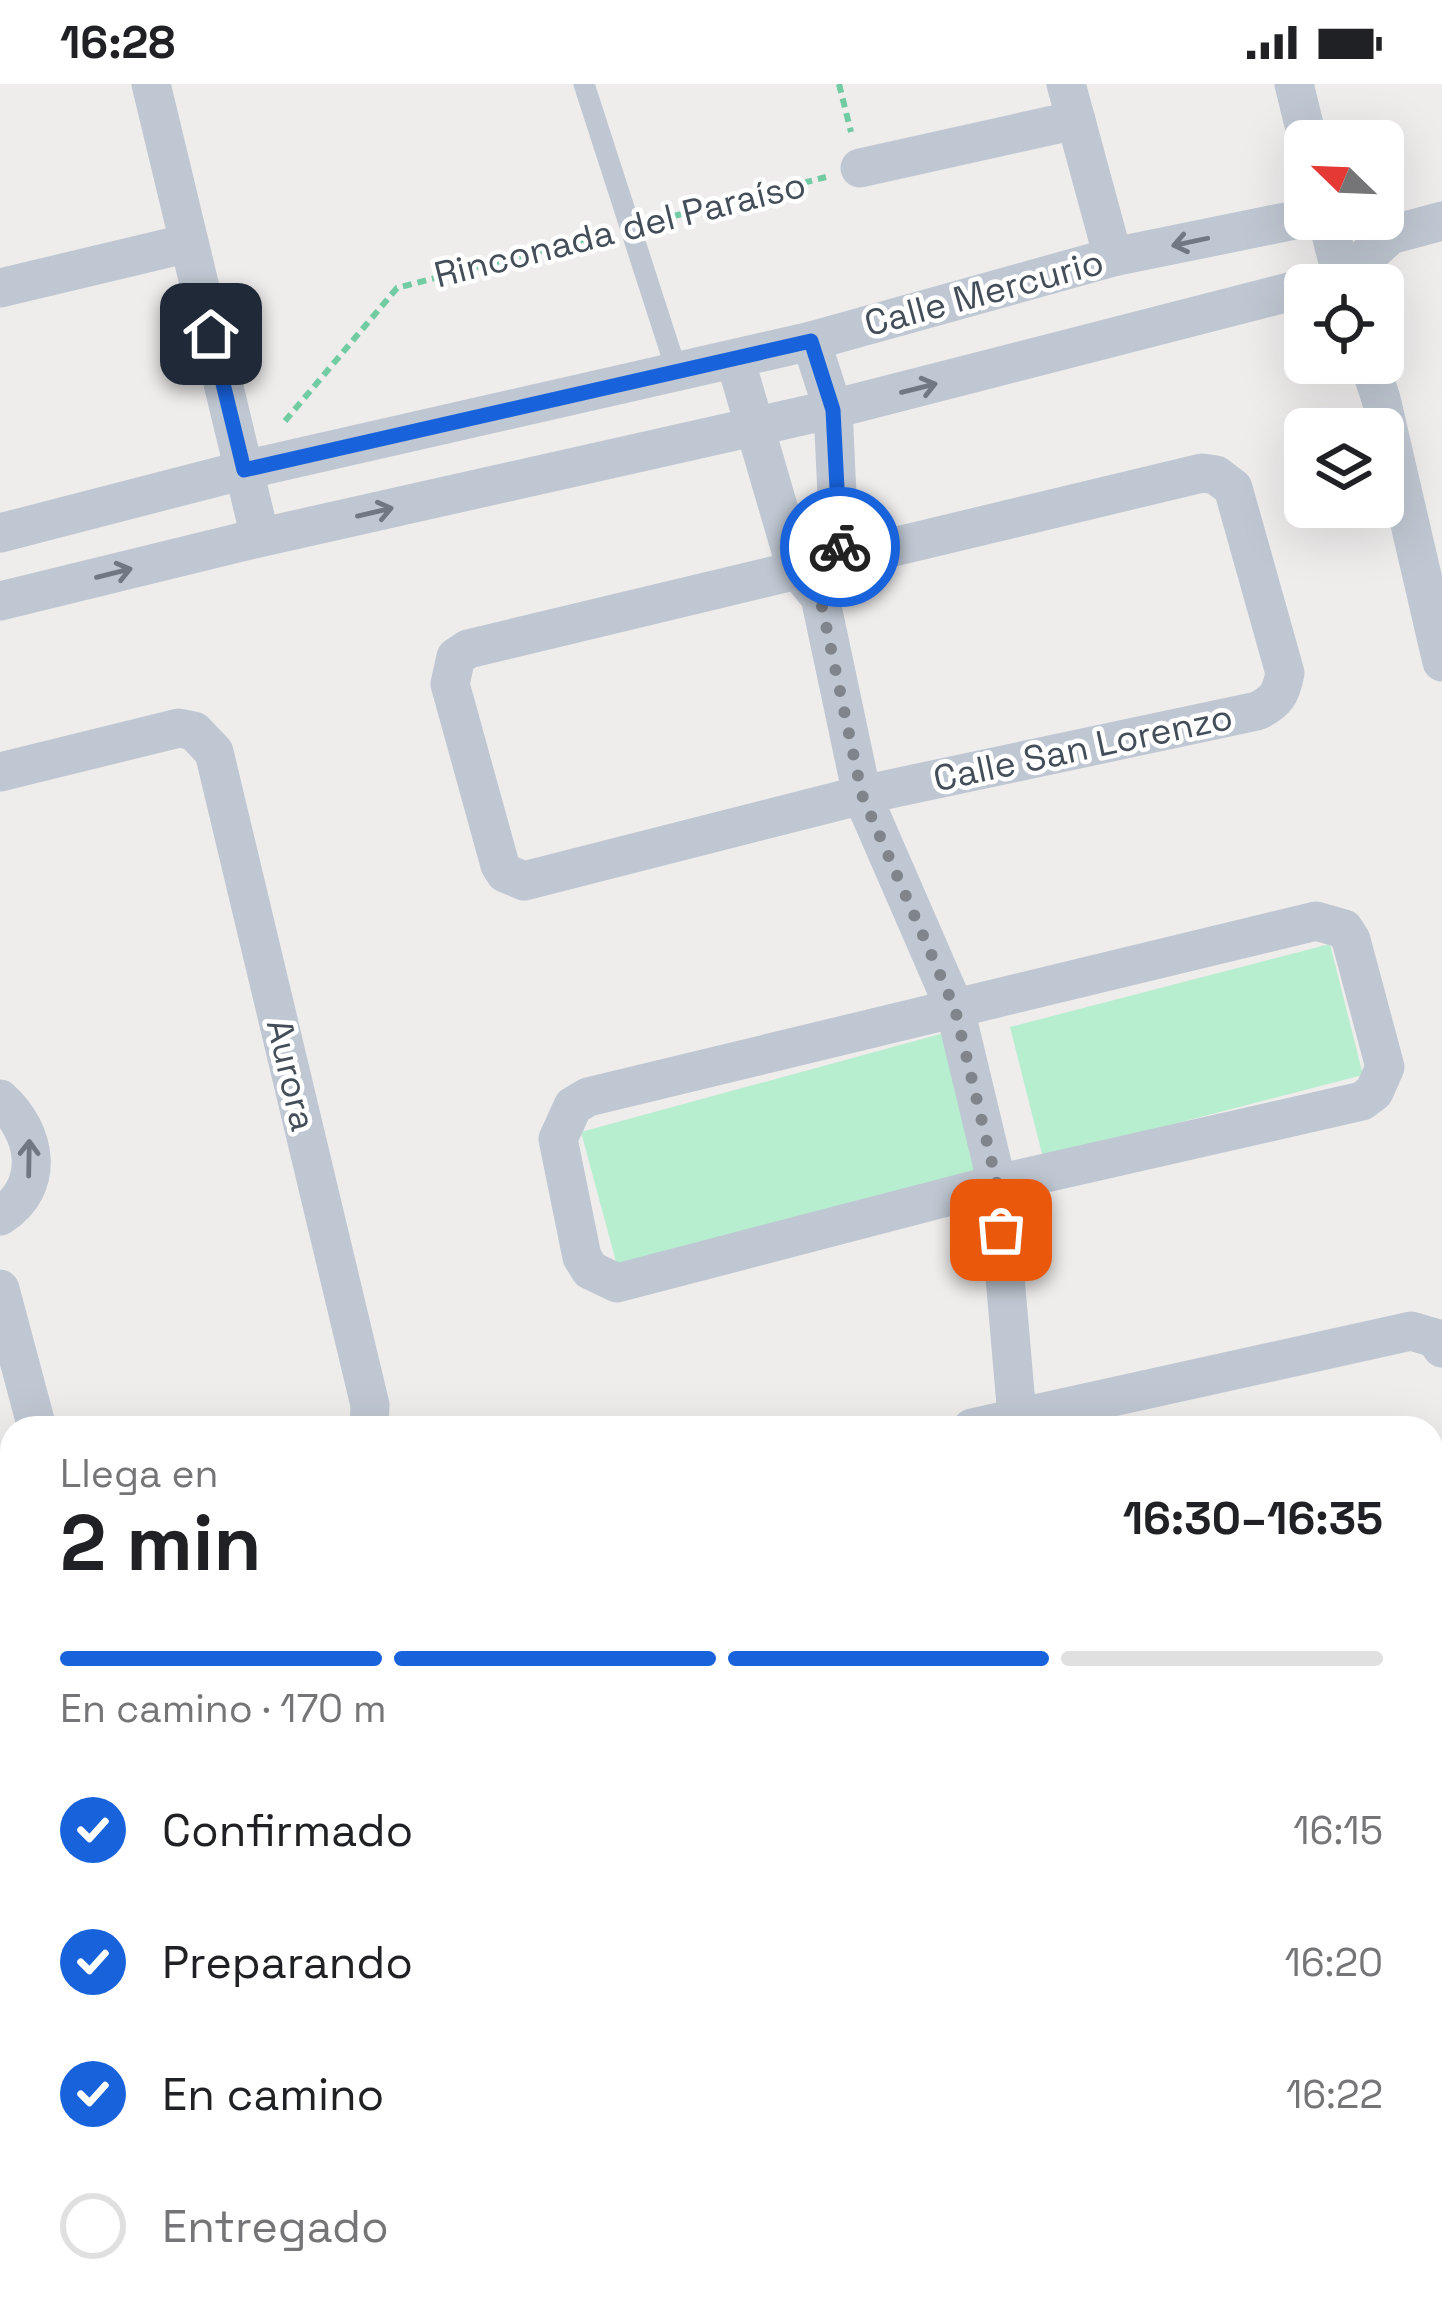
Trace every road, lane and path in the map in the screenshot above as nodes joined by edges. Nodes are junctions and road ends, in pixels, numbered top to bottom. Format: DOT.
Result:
graph roads {
  1 [pos="151,84"];
  2 [pos="584,84"];
  3 [pos="838,84"];
  4 [pos="1294,84"];
  5 [pos="1071,102"];
  6 [pos="1303,120"];
  7 [pos="860,168"];
  8 [pos="1442,221"];
  9 [pos="1284,222"];
  10 [pos="628,228"];
  11 [pos="1404,231"];
  12 [pos="1384,240"];
  13 [pos="189,243"];
  14 [pos="1113,257"];
  15 [pos="1353,264"];
  16 [pos="0,287"];
  17 [pos="1284,295"];
  18 [pos="811,341"];
  19 [pos="735,359"];
  20 [pos="677,372"];
  21 [pos="1376,384"];
  22 [pos="833,410"];
  23 [pos="752,427"];
  24 [pos="244,470"];
  25 [pos="0,533"];
  26 [pos="260,537"];
  27 [pos="840,560"];
  28 [pos="808,582"];
  29 [pos="0,601"];
  30 [pos="1442,662"];
  31 [pos="0,772"];
  32 [pos="862,795"];
  33 [pos="955,1009"];
  34 [pos="0,1099"];
  35 [pos="997,1184"];
  36 [pos="0,1216"];
  37 [pos="0,1289"];
  38 [pos="1442,1348"];
  39 [pos="34,1416"];
  40 [pos="370,1416"];
  41 [pos="1016,1416"];
  42 [pos="1043,1416"];
  1 -- 13 [label="street"];
  2 -- 10 [label="lane"];
  3 -- 7 [label="path"];
  4 -- 6 [label="street"];
  5 -- 7 [label="street"];
  5 -- 14 [label="street"];
  7 -- 10 [label="path, Rinconada del Paraíso"];
  8 -- 11 [label="street, Calle Mercurio"];
  9 -- 14 [label="street, Calle Mercurio, one-way"];
  10 -- 20 [label="lane"];
  10 -- 24 [label="path, Rinconada del Paraíso"];
  12 -- 15 [label="street, Calle Mercurio"];
  13 -- 16 [label="street"];
  13 -- 24 [label="street"];
  14 -- 18 [label="street, Calle Mercurio"];
  22 -- 17 [label="street, Calle Mercurio, one-way"];
  18 -- 19 [label="street, Calle Mercurio"];
  18 -- 22 [label="street"];
  19 -- 20 [label="street, Calle Mercurio"];
  19 -- 23 [label="street"];
  20 -- 24 [label="street, Calle Mercurio"];
  21 -- 30 [label="street"];
  22 -- 23 [label="street, Calle Mercurio"];
  22 -- 27 [label="street"];
  26 -- 23 [label="street, Calle Mercurio, one-way"];
  23 -- 28 [label="street"];
  24 -- 25 [label="street, Calle Mercurio"];
  24 -- 26 [label="street"];
  29 -- 26 [label="street, Calle Mercurio, one-way"];
  27 -- 28 [label="street"];
  27 -- 32 [label="street, Calle San Lorenzo"];
  28 -- 32 [label="street"];
  28 -- 32 [label="street"];
  31 -- 40 [label="street, Aurora"];
  32 -- 33 [label="street"];
  33 -- 35 [label="street"];
  33 -- 35 [label="street"];
  33 -- 35 [label="street"];
  36 -- 34 [label="street, one-way"];
  35 -- 41 [label="street"];
  37 -- 39 [label="street"];
  38 -- 42 [label="street"];
}
